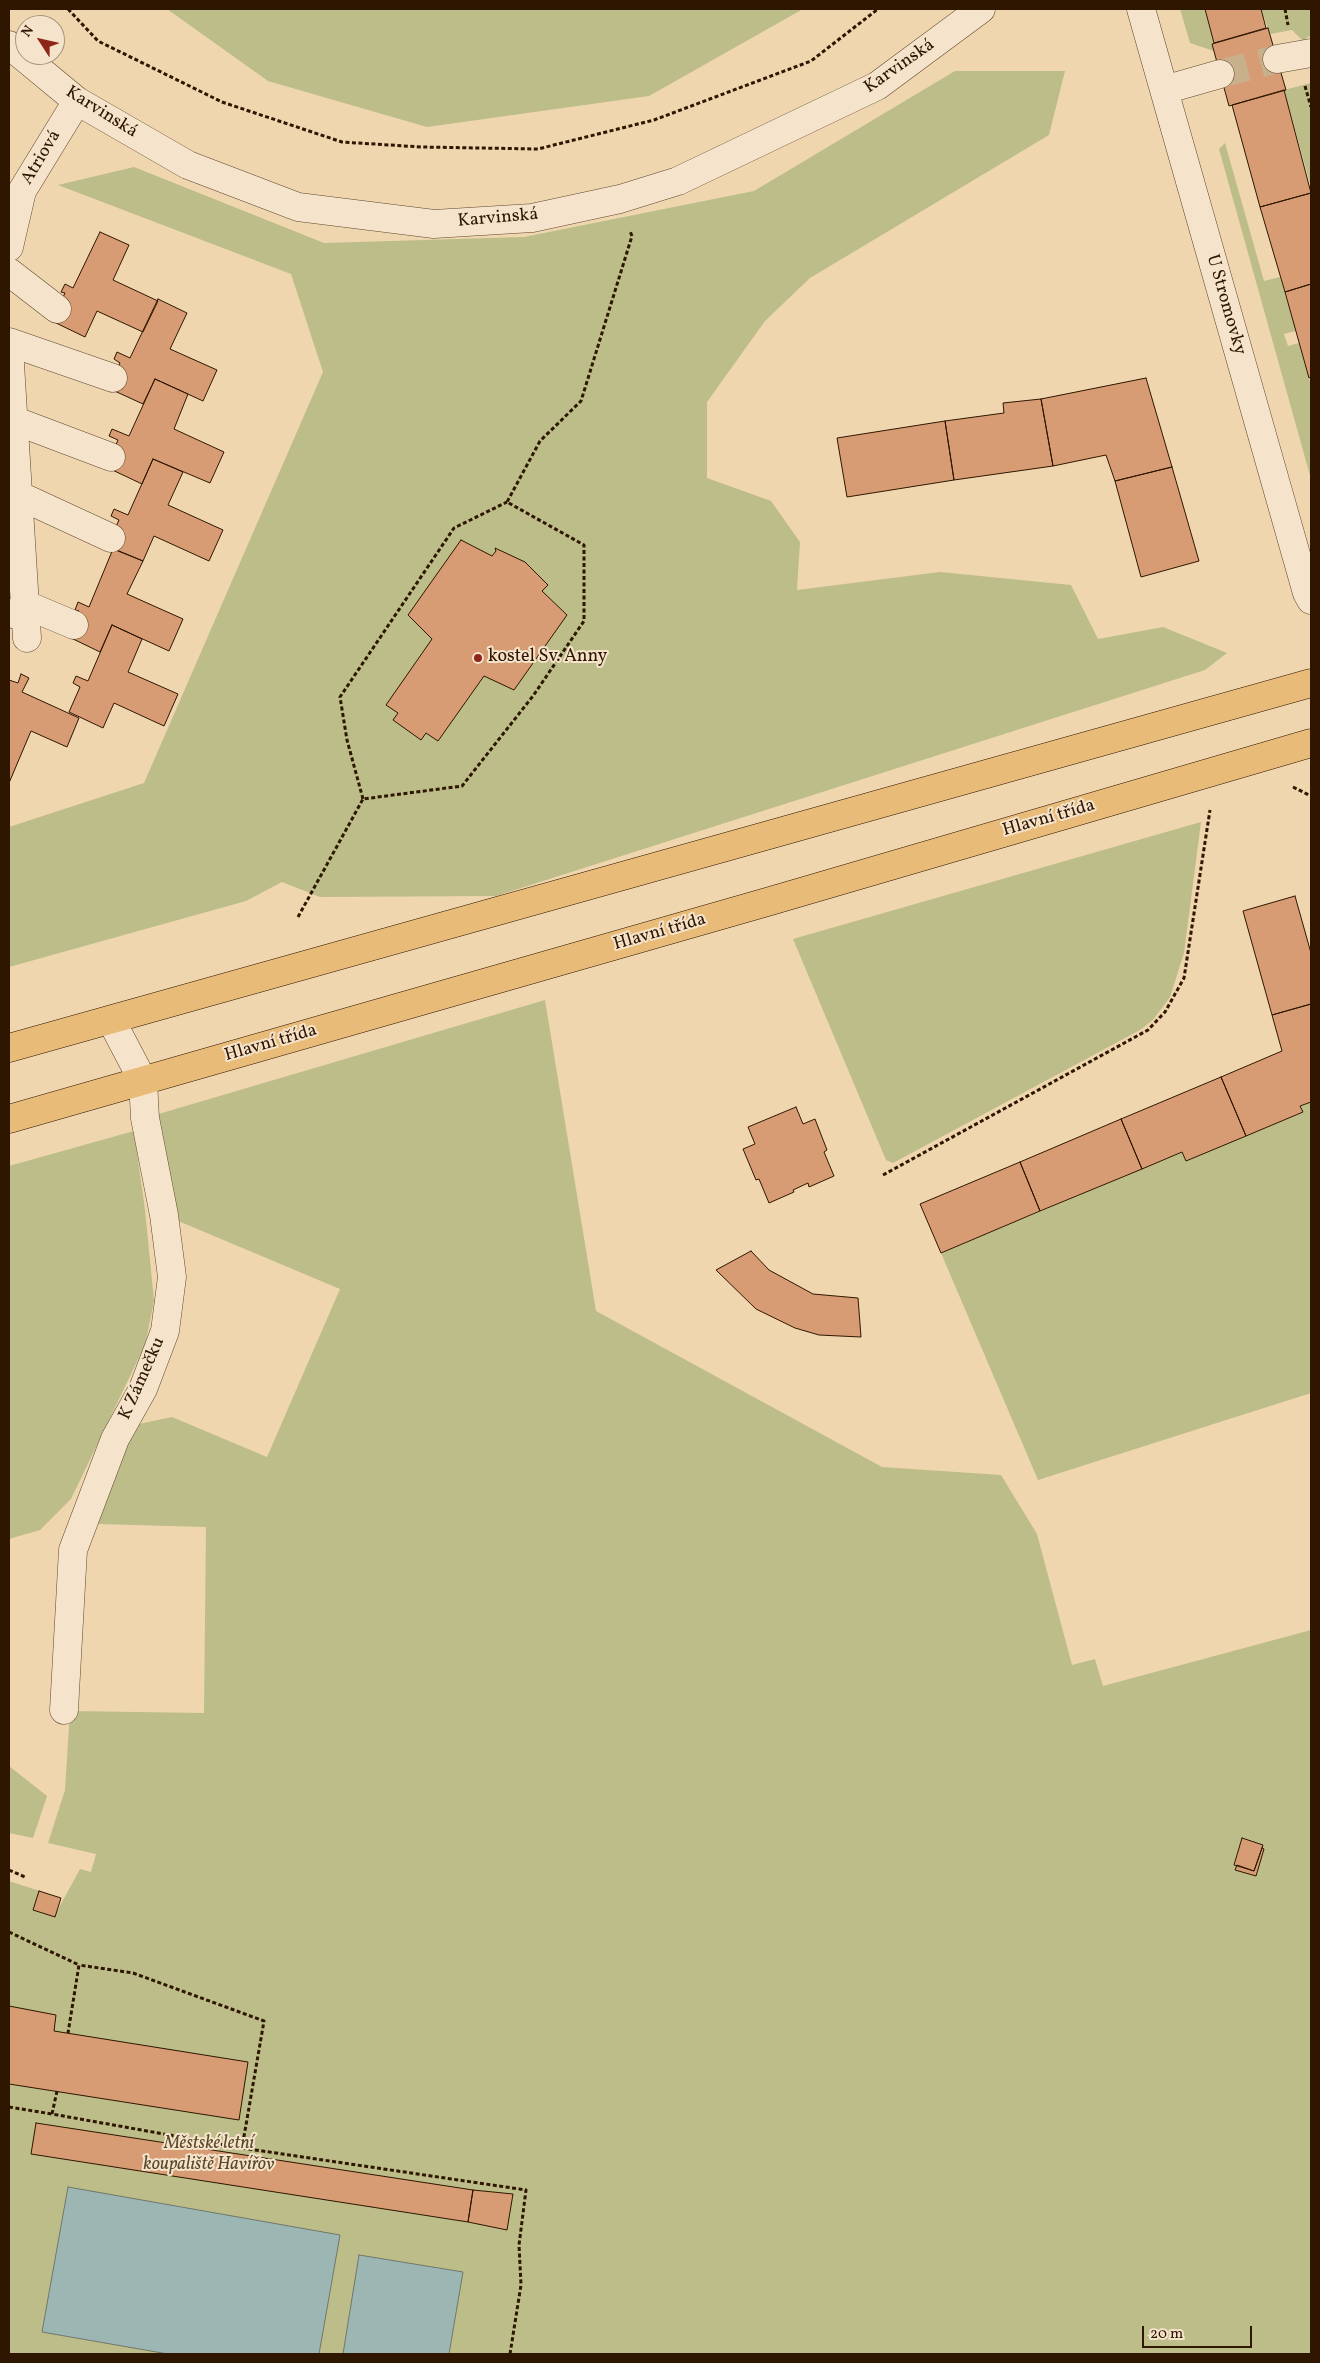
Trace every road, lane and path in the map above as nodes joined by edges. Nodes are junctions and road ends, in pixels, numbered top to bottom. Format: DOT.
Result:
graph roads {
  1 [pos="68,9"];
  2 [pos="878,9"];
  3 [pos="981,9"];
  4 [pos="1141,9"];
  5 [pos="1285,9"];
  6 [pos="1288,26"];
  7 [pos="9,45"];
  8 [pos="1311,52"];
  9 [pos="1277,59"];
  10 [pos="1220,74"];
  11 [pos="1164,90"];
  12 [pos="77,100"];
  13 [pos="620,199"];
  14 [pos="9,247"];
  15 [pos="9,272"];
  16 [pos="57,309"];
  17 [pos="9,342"];
  18 [pos="9,348"];
  19 [pos="112,378"];
  20 [pos="11,425"];
  21 [pos="111,457"];
  22 [pos="507,502"];
  23 [pos="13,506"];
  24 [pos="111,538"];
  25 [pos="1311,600"];
  26 [pos="24,604"];
  27 [pos="74,625"];
  28 [pos="18,632"];
  29 [pos="1311,683"];
  30 [pos="1311,743"];
  31 [pos="1293,787"];
  32 [pos="1311,796"];
  33 [pos="363,799"];
  34 [pos="1210,810"];
  35 [pos="298,917"];
  36 [pos="111,1020"];
  37 [pos="9,1048"];
  38 [pos="143,1081"];
  39 [pos="9,1120"];
  40 [pos="883,1175"];
  41 [pos="64,1710"];
  42 [pos="9,1870"];
  43 [pos="25,1877"];
  44 [pos="9,1932"];
  45 [pos="79,1965"];
  46 [pos="68,2033"];
  47 [pos="56,2090"];
  48 [pos="9,2107"];
  49 [pos="52,2114"];
  50 [pos="242,2148"];
  51 [pos="510,2354"];
  1 -- 2 [label="path"];
  3 -- 13 [label="street, Karvinská"];
  4 -- 11 [label="street, U Stromovky"];
  5 -- 6 [label="path"];
  7 -- 12 [label="street, Karvinská"];
  8 -- 9 [label="street"];
  10 -- 11 [label="street"];
  11 -- 25 [label="street, U Stromovky"];
  12 -- 13 [label="street, Karvinská"];
  12 -- 14 [label="street, Atriová"];
  13 -- 22 [label="path"];
  15 -- 16 [label="street"];
  17 -- 19 [label="street"];
  18 -- 20 [label="street"];
  20 -- 21 [label="street"];
  20 -- 23 [label="street"];
  22 -- 33 [label="path"];
  22 -- 33 [label="path"];
  23 -- 24 [label="street"];
  23 -- 26 [label="street"];
  26 -- 27 [label="street"];
  26 -- 28 [label="street"];
  29 -- 36 [label="main road"];
  30 -- 38 [label="main road, Hlavní třída"];
  31 -- 32 [label="path"];
  33 -- 35 [label="path"];
  34 -- 40 [label="path"];
  36 -- 37 [label="main road"];
  36 -- 38 [label="street, K Zámečku"];
  38 -- 39 [label="main road, Hlavní třída"];
  38 -- 41 [label="street, K Zámečku"];
  42 -- 43 [label="path"];
  44 -- 45 [label="path"];
  45 -- 46 [label="path"];
  45 -- 50 [label="path"];
  47 -- 49 [label="path"];
  48 -- 49 [label="path"];
  49 -- 50 [label="path"];
  50 -- 51 [label="path"];
}
